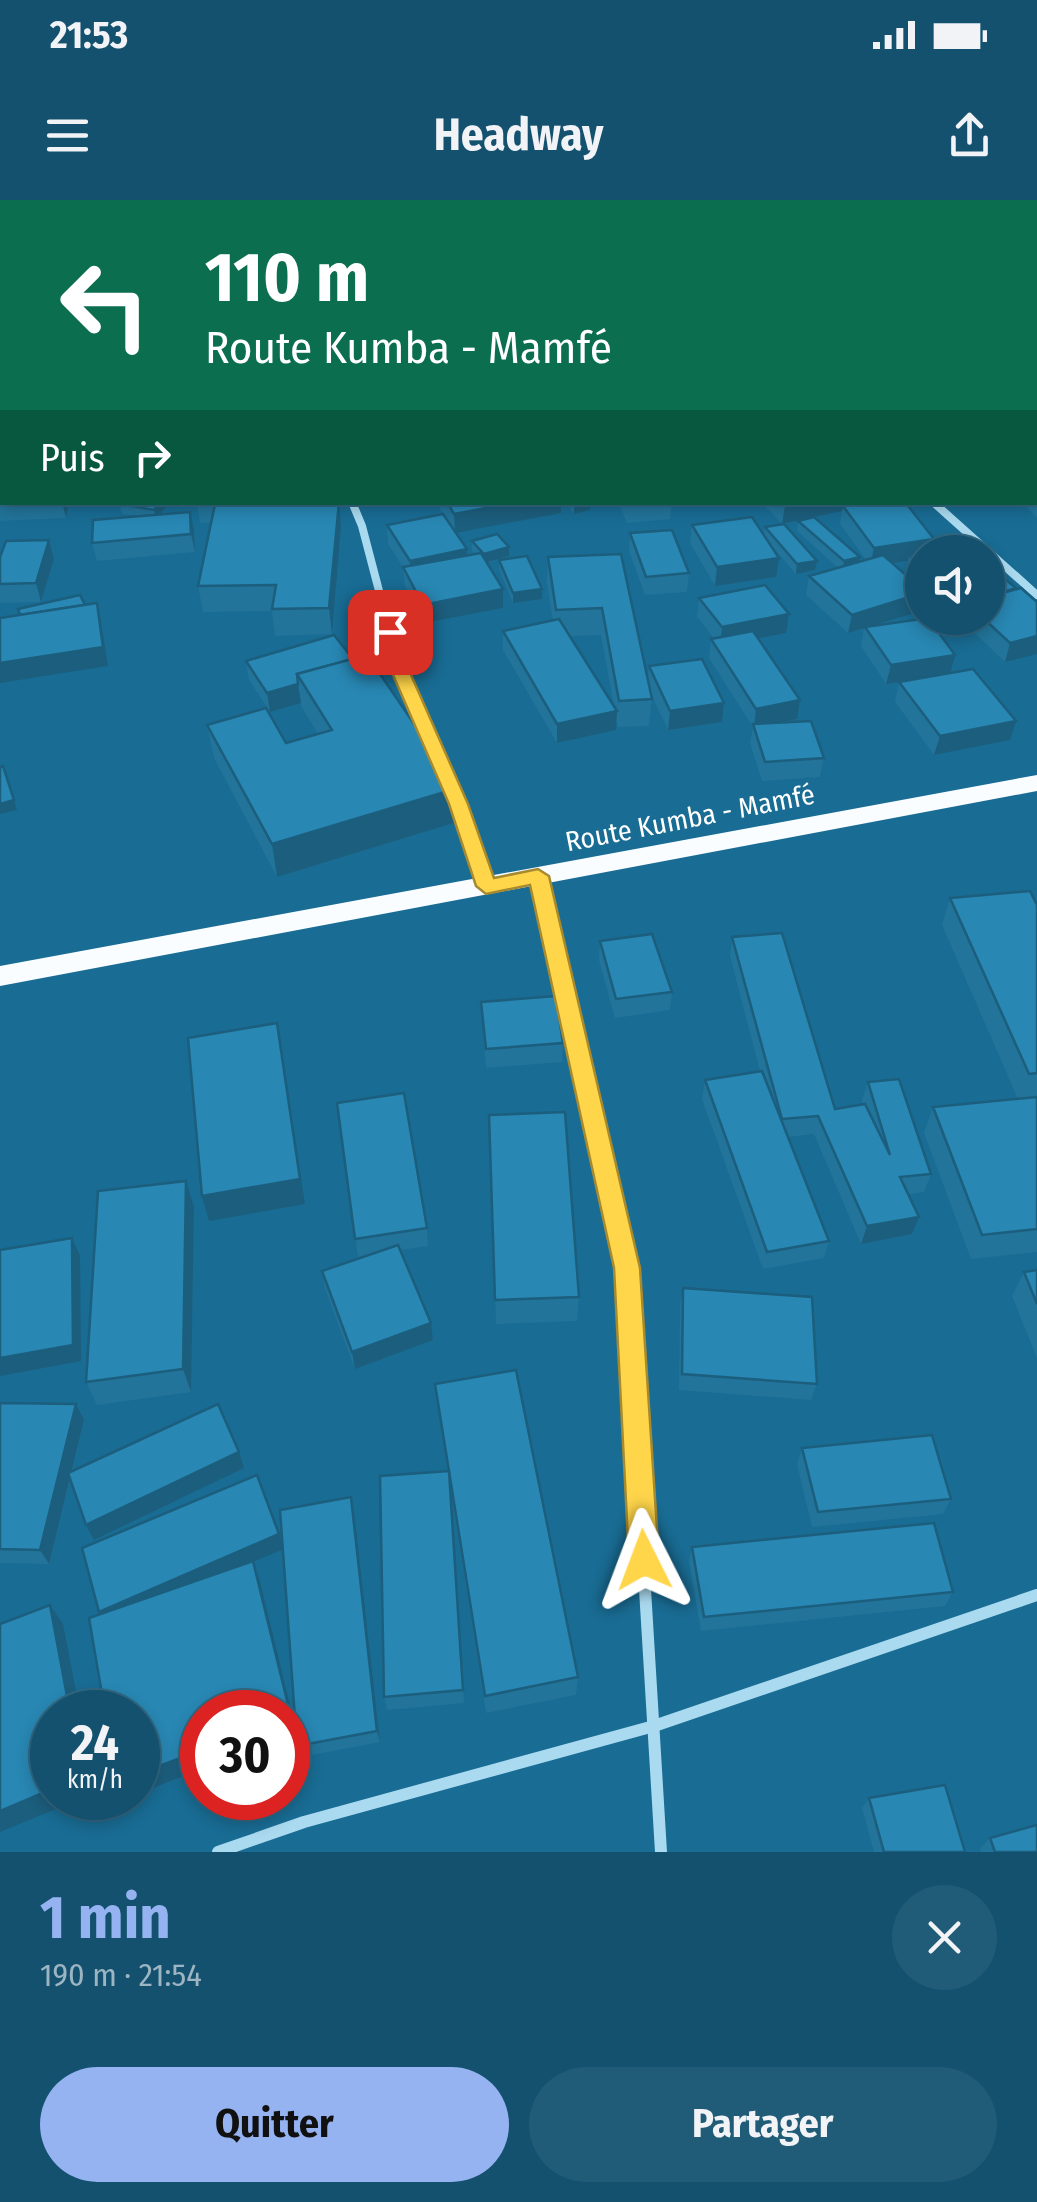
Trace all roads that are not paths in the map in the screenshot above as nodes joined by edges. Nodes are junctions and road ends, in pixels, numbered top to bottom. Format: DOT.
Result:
graph roads {
  1 [pos="353,505"];
  2 [pos="936,505"];
  3 [pos="1037,595"];
  4 [pos="1037,783"];
  5 [pos="538,876"];
  6 [pos="486,886"];
  7 [pos="0,976"];
  8 [pos="1037,1595"];
  9 [pos="654,1726"];
  10 [pos="218,1852"];
  11 [pos="661,1852"];
  1 -- 6 [label="street"];
  2 -- 3 [label="street"];
  4 -- 5 [label="highway, Route Kumba - Mamfé"];
  5 -- 6 [label="highway, Route Kumba - Mamfé"];
  5 -- 9 [label="street"];
  6 -- 7 [label="highway, Route Kumba - Mamfé"];
  8 -- 9 [label="street"];
  9 -- 10 [label="street"];
  9 -- 11 [label="street"];
}
